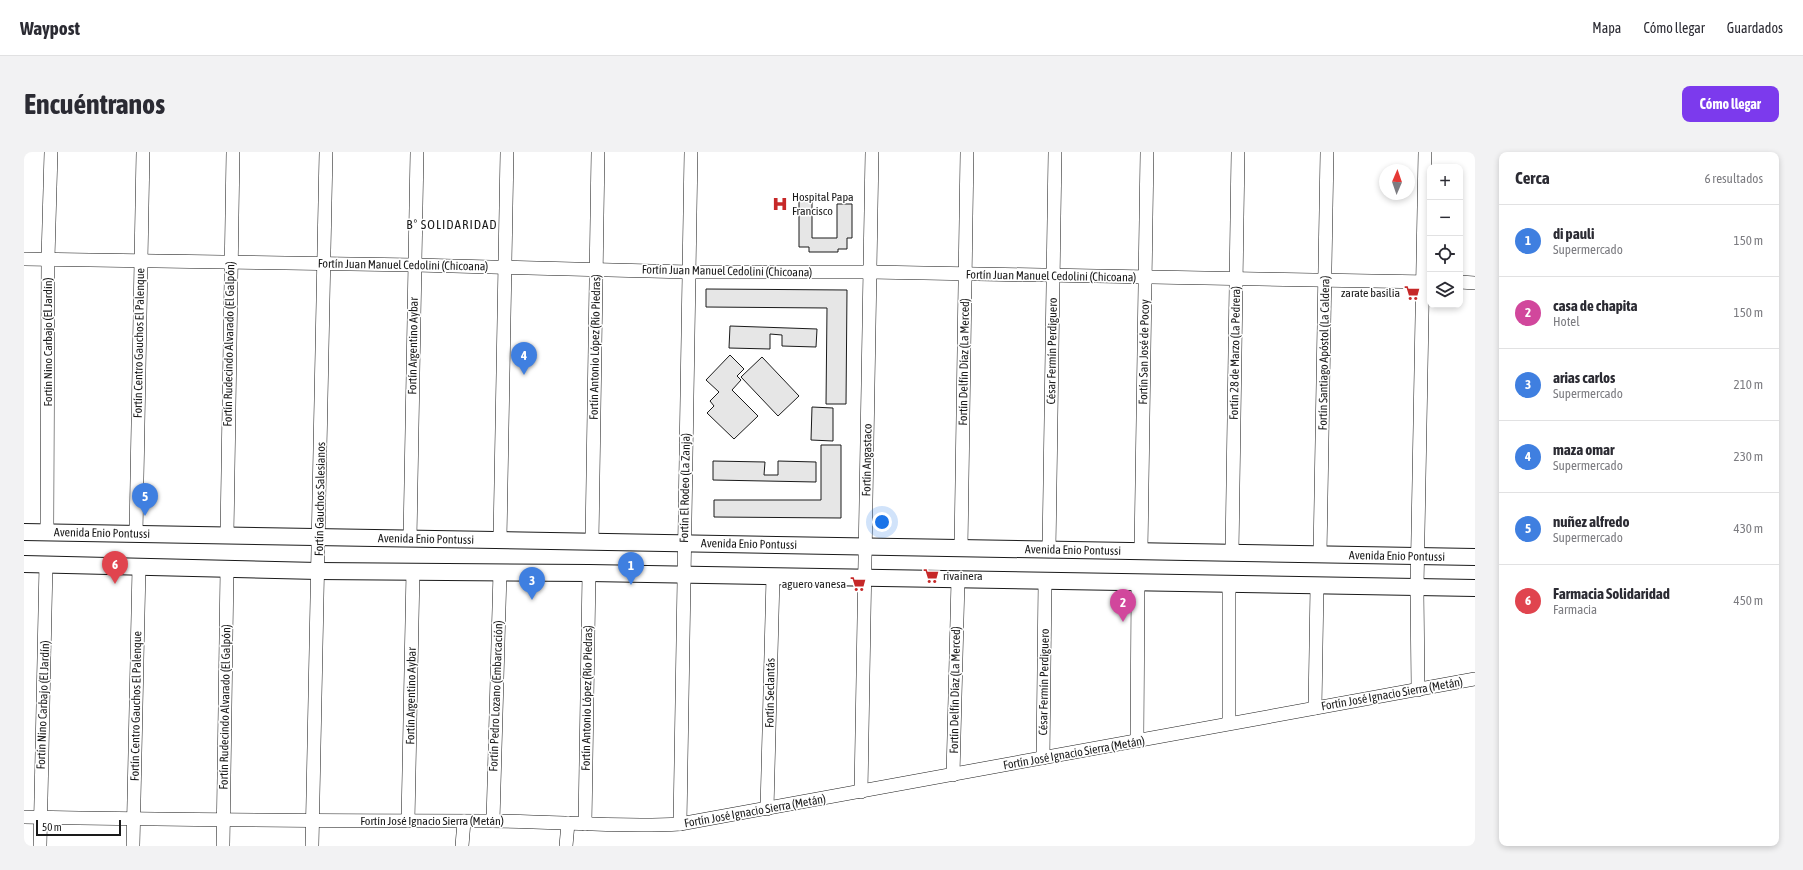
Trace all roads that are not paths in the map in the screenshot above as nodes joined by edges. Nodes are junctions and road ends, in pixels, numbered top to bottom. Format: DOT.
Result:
graph roads {
  1 [pos="51,152"];
  2 [pos="143,152"];
  3 [pos="233,152"];
  4 [pos="326,152"];
  5 [pos="417,152"];
  6 [pos="506,152"];
  7 [pos="598,152"];
  8 [pos="691,152"];
  9 [pos="872,152"];
  10 [pos="967,152"];
  11 [pos="1055,152"];
  12 [pos="1147,152"];
  13 [pos="1238,152"];
  14 [pos="1327,152"];
  15 [pos="1426,152"];
  16 [pos="24,259"];
  17 [pos="48,259"];
  18 [pos="141,260"];
  19 [pos="230,263"];
  20 [pos="325,264"];
  21 [pos="415,265"];
  22 [pos="505,267"];
  23 [pos="596,270"];
  24 [pos="689,272"];
  25 [pos="870,272"];
  26 [pos="965,274"];
  27 [pos="1054,276"];
  28 [pos="1145,277"];
  29 [pos="1236,279"];
  30 [pos="1326,280"];
  31 [pos="1427,282"];
  32 [pos="1463,282"];
  33 [pos="1475,283"];
  34 [pos="24,532"];
  35 [pos="47,532"];
  36 [pos="136,534"];
  37 [pos="227,535"];
  38 [pos="320,537"];
  39 [pos="410,539"];
  40 [pos="500,539"];
  41 [pos="592,541"];
  42 [pos="684,543"];
  43 [pos="865,546"];
  44 [pos="961,548"];
  45 [pos="1049,550"];
  46 [pos="1141,551"];
  47 [pos="1232,553"];
  48 [pos="1320,555"];
  49 [pos="1418,556"];
  50 [pos="1475,557"];
  51 [pos="24,564"];
  52 [pos="46,564"];
  53 [pos="139,566"];
  54 [pos="227,569"];
  55 [pos="318,570"];
  56 [pos="413,571"];
  57 [pos="500,572"];
  58 [pos="589,573"];
  59 [pos="684,575"];
  60 [pos="773,576"];
  61 [pos="864,578"];
  62 [pos="958,580"];
  63 [pos="1045,581"];
  64 [pos="1138,582"];
  65 [pos="1229,584"];
  66 [pos="1317,586"];
  67 [pos="1417,588"];
  68 [pos="1475,588"];
  69 [pos="1475,679"];
  70 [pos="1418,690"];
  71 [pos="1315,708"];
  72 [pos="1229,723"];
  73 [pos="1137,741"];
  74 [pos="1043,758"];
  75 [pos="954,775"];
  76 [pos="860,792"];
  77 [pos="767,809"];
  78 [pos="24,816"];
  79 [pos="40,817"];
  80 [pos="134,819"];
  81 [pos="223,819"];
  82 [pos="312,820"];
  83 [pos="408,821"];
  84 [pos="464,821"];
  85 [pos="493,821"];
  86 [pos="568,823"];
  87 [pos="585,824"];
  88 [pos="680,824"];
  89 [pos="40,846"];
  90 [pos="133,846"];
  91 [pos="223,846"];
  92 [pos="312,846"];
  93 [pos="462,846"];
  94 [pos="566,846"];
  1 -- 17 [label="street, Fortín Nino Carbajo (El Jardín)"];
  2 -- 18 [label="street, Fortín Centro Gauchos El Palenque"];
  3 -- 19 [label="street, Fortín Rudecindo Alvarado (El Galpón)"];
  4 -- 20 [label="street, Fortín Gauchos Salesianos"];
  5 -- 21 [label="street, Fortín Argentino Aybar"];
  6 -- 22 [label="street"];
  7 -- 23 [label="street, Fortín Antonio López (Río Piedras)"];
  8 -- 24 [label="street, Fortín El Rodeo (La Zanja)"];
  9 -- 25 [label="street, Fortín Angastaco"];
  10 -- 26 [label="street, Fortín Delfín Díaz (La Merced)"];
  11 -- 27 [label="street, César Fermín Perdiguero"];
  12 -- 28 [label="street, Fortín San José de Pocoy"];
  13 -- 29 [label="street, Fortín 28 de Marzo (La Pedrera)"];
  14 -- 30 [label="street, Fortín Santiago Apóstol (La Caldera)"];
  15 -- 31 [label="street"];
  16 -- 17 [label="street, Fortín Juan Manuel Cedolini (Chicoana)"];
  17 -- 18 [label="street, Fortín Juan Manuel Cedolini (Chicoana)"];
  17 -- 35 [label="street, Fortín Nino Carbajo (El Jardín)"];
  18 -- 19 [label="street, Fortín Juan Manuel Cedolini (Chicoana)"];
  18 -- 36 [label="street, Fortín Centro Gauchos El Palenque"];
  19 -- 20 [label="street, Fortín Juan Manuel Cedolini (Chicoana)"];
  19 -- 37 [label="street, Fortín Rudecindo Alvarado (El Galpón)"];
  20 -- 21 [label="street, Fortín Juan Manuel Cedolini (Chicoana)"];
  20 -- 38 [label="street, Fortín Gauchos Salesianos"];
  21 -- 22 [label="street, Fortín Juan Manuel Cedolini (Chicoana)"];
  21 -- 39 [label="street, Fortín Argentino Aybar"];
  22 -- 23 [label="street, Fortín Juan Manuel Cedolini (Chicoana)"];
  22 -- 40 [label="street"];
  23 -- 24 [label="street, Fortín Juan Manuel Cedolini (Chicoana)"];
  23 -- 41 [label="street, Fortín Antonio López (Río Piedras)"];
  24 -- 25 [label="street, Fortín Juan Manuel Cedolini (Chicoana)"];
  24 -- 42 [label="street, Fortín El Rodeo (La Zanja)"];
  25 -- 26 [label="street, Fortín Juan Manuel Cedolini (Chicoana)"];
  25 -- 43 [label="street, Fortín Angastaco"];
  26 -- 27 [label="street, Fortín Juan Manuel Cedolini (Chicoana)"];
  26 -- 44 [label="street, Fortín Delfín Díaz (La Merced)"];
  27 -- 28 [label="street, Fortín Juan Manuel Cedolini (Chicoana)"];
  27 -- 45 [label="street, César Fermín Perdiguero"];
  28 -- 29 [label="street, Fortín Juan Manuel Cedolini (Chicoana)"];
  28 -- 46 [label="street, Fortín San José de Pocoy"];
  29 -- 30 [label="street, Fortín Juan Manuel Cedolini (Chicoana)"];
  29 -- 47 [label="street, Fortín 28 de Marzo (La Pedrera)"];
  30 -- 31 [label="street, Fortín Juan Manuel Cedolini (Chicoana)"];
  30 -- 48 [label="street, Fortín Santiago Apóstol (La Caldera)"];
  31 -- 49 [label="street"];
  32 -- 33 [label="street"];
  34 -- 35 [label="main road, Avenida Enio Pontussi"];
  35 -- 36 [label="main road, Avenida Enio Pontussi"];
  36 -- 37 [label="main road, Avenida Enio Pontussi"];
  37 -- 38 [label="main road, Avenida Enio Pontussi"];
  38 -- 39 [label="main road, Avenida Enio Pontussi"];
  38 -- 55 [label="street, Fortín Gauchos Salesianos"];
  39 -- 40 [label="main road, Avenida Enio Pontussi"];
  40 -- 41 [label="main road, Avenida Enio Pontussi"];
  41 -- 42 [label="main road, Avenida Enio Pontussi"];
  42 -- 43 [label="main road, Avenida Enio Pontussi"];
  42 -- 59 [label="street, Fortín El Rodeo (La Zanja)"];
  43 -- 44 [label="main road, Avenida Enio Pontussi"];
  43 -- 61 [label="street, Fortín Angastaco"];
  44 -- 45 [label="main road, Avenida Enio Pontussi"];
  45 -- 46 [label="main road, Avenida Enio Pontussi"];
  46 -- 47 [label="main road, Avenida Enio Pontussi"];
  47 -- 48 [label="main road, Avenida Enio Pontussi"];
  48 -- 49 [label="main road, Avenida Enio Pontussi"];
  49 -- 50 [label="main road, Avenida Enio Pontussi"];
  49 -- 67 [label="street"];
  51 -- 52 [label="main road"];
  52 -- 53 [label="main road"];
  52 -- 79 [label="street, Fortín Nino Carbajo (El Jardín)"];
  53 -- 54 [label="main road"];
  53 -- 80 [label="street, Fortín Centro Gauchos El Palenque"];
  54 -- 55 [label="main road"];
  54 -- 81 [label="street, Fortín Rudecindo Alvarado (El Galpón)"];
  55 -- 56 [label="main road"];
  55 -- 82 [label="street, Fortín Gauchos Salesianos"];
  56 -- 57 [label="main road"];
  56 -- 83 [label="street, Fortín Argentino Aybar"];
  57 -- 58 [label="main road"];
  57 -- 85 [label="street, Fortín Pedro Lozano (Embarcación)"];
  58 -- 59 [label="main road"];
  58 -- 87 [label="street, Fortín Antonio López (Río Piedras)"];
  59 -- 60 [label="main road"];
  59 -- 88 [label="street, Fortín El Rodeo (La Zanja)"];
  60 -- 61 [label="main road"];
  60 -- 77 [label="street, Fortín Seclantás"];
  61 -- 62 [label="main road"];
  61 -- 76 [label="street, Fortín Angastaco"];
  62 -- 63 [label="main road"];
  62 -- 75 [label="street, Fortín Delfín Díaz (La Merced)"];
  63 -- 64 [label="main road"];
  63 -- 74 [label="street, César Fermín Perdiguero"];
  64 -- 65 [label="main road"];
  64 -- 73 [label="street"];
  65 -- 66 [label="main road"];
  65 -- 72 [label="street"];
  66 -- 67 [label="main road"];
  66 -- 71 [label="street"];
  67 -- 68 [label="main road"];
  67 -- 70 [label="street"];
  69 -- 70 [label="street, Fortín José Ignacio Sierra (Metán)"];
  70 -- 71 [label="street, Fortín José Ignacio Sierra (Metán)"];
  71 -- 72 [label="street, Fortín José Ignacio Sierra (Metán)"];
  72 -- 73 [label="street, Fortín José Ignacio Sierra (Metán)"];
  73 -- 74 [label="street, Fortín José Ignacio Sierra (Metán)"];
  74 -- 75 [label="street, Fortín José Ignacio Sierra (Metán)"];
  75 -- 76 [label="street, Fortín José Ignacio Sierra (Metán)"];
  76 -- 77 [label="street, Fortín José Ignacio Sierra (Metán)"];
  77 -- 88 [label="street, Fortín José Ignacio Sierra (Metán)"];
  78 -- 79 [label="street, Fortín José Ignacio Sierra (Metán)"];
  79 -- 80 [label="street, Fortín José Ignacio Sierra (Metán)"];
  79 -- 89 [label="street, Fortín Nino Carbajo (El Jardín)"];
  80 -- 81 [label="street, Fortín José Ignacio Sierra (Metán)"];
  80 -- 90 [label="street, Fortín Centro Gauchos El Palenque"];
  81 -- 82 [label="street, Fortín José Ignacio Sierra (Metán)"];
  81 -- 91 [label="street, Fortín Rudecindo Alvarado (El Galpón)"];
  82 -- 83 [label="street, Fortín José Ignacio Sierra (Metán)"];
  82 -- 92 [label="street, Fortín Gauchos Salesianos"];
  83 -- 84 [label="street, Fortín José Ignacio Sierra (Metán)"];
  84 -- 85 [label="street, Fortín José Ignacio Sierra (Metán)"];
  84 -- 93 [label="street"];
  85 -- 86 [label="street, Fortín José Ignacio Sierra (Metán)"];
  86 -- 87 [label="street, Fortín José Ignacio Sierra (Metán)"];
  86 -- 94 [label="street"];
  87 -- 88 [label="street, Fortín José Ignacio Sierra (Metán)"];
}
